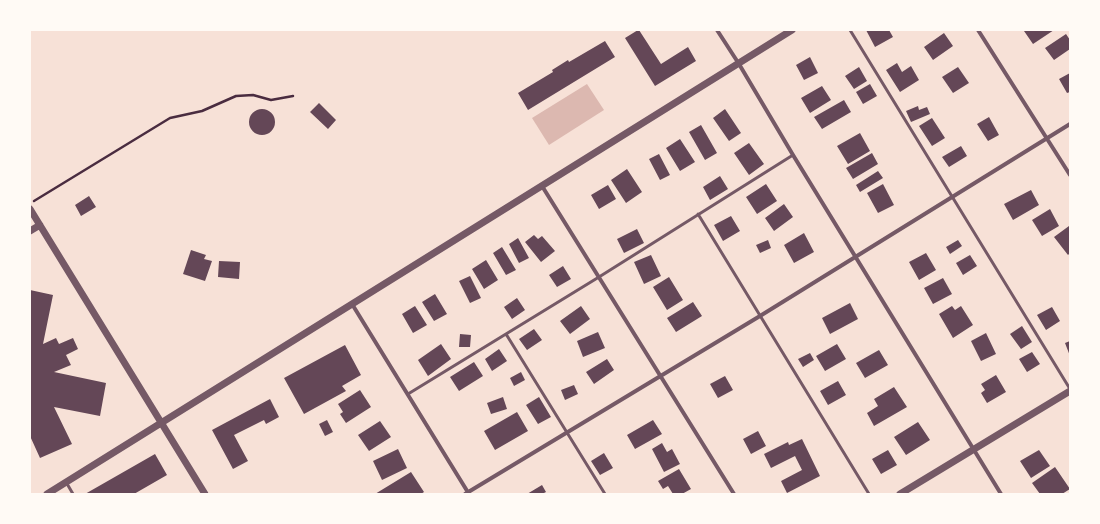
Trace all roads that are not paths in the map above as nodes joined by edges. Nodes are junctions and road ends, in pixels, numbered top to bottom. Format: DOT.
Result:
graph roads {
  1 [pos="717,30"];
  2 [pos="792,30"];
  3 [pos="850,30"];
  4 [pos="978,30"];
  5 [pos="739,64"];
  6 [pos="1070,124"];
  7 [pos="1047,138"];
  8 [pos="793,155"];
  9 [pos="1070,176"];
  10 [pos="542,186"];
  11 [pos="952,198"];
  12 [pos="30,209"];
  13 [pos="698,214"];
  14 [pos="40,225"];
  15 [pos="30,231"];
  16 [pos="856,257"];
  17 [pos="599,277"];
  18 [pos="352,304"];
  19 [pos="760,316"];
  20 [pos="506,334"];
  21 [pos="660,376"];
  22 [pos="1070,390"];
  23 [pos="408,394"];
  24 [pos="161,423"];
  25 [pos="567,432"];
  26 [pos="974,450"];
  27 [pos="66,482"];
  28 [pos="468,493"];
  29 [pos="47,494"];
  30 [pos="73,494"];
  31 [pos="205,494"];
  32 [pos="605,494"];
  33 [pos="734,494"];
  34 [pos="869,494"];
  35 [pos="900,494"];
  36 [pos="1001,494"];
  1 -- 5 [label="street"];
  2 -- 5 [label="street"];
  3 -- 11 [label="lane"];
  4 -- 7 [label="street"];
  5 -- 8 [label="street"];
  5 -- 10 [label="street"];
  6 -- 7 [label="street"];
  7 -- 9 [label="street"];
  7 -- 11 [label="street"];
  8 -- 13 [label="lane"];
  8 -- 16 [label="street"];
  10 -- 17 [label="street"];
  10 -- 18 [label="street"];
  11 -- 16 [label="street"];
  11 -- 22 [label="lane"];
  12 -- 14 [label="street"];
  13 -- 17 [label="lane"];
  13 -- 19 [label="lane"];
  14 -- 15 [label="street"];
  14 -- 24 [label="street"];
  16 -- 19 [label="street"];
  16 -- 26 [label="street"];
  17 -- 20 [label="lane"];
  17 -- 21 [label="street"];
  18 -- 23 [label="street"];
  18 -- 24 [label="street"];
  19 -- 21 [label="street"];
  19 -- 34 [label="lane"];
  20 -- 23 [label="lane"];
  20 -- 25 [label="lane"];
  21 -- 25 [label="street"];
  21 -- 33 [label="street"];
  22 -- 26 [label="street"];
  23 -- 28 [label="street"];
  24 -- 27 [label="street"];
  24 -- 31 [label="street"];
  25 -- 28 [label="street"];
  25 -- 32 [label="lane"];
  26 -- 35 [label="street"];
  26 -- 36 [label="street"];
  27 -- 29 [label="street"];
  27 -- 30 [label="lane"];
}
